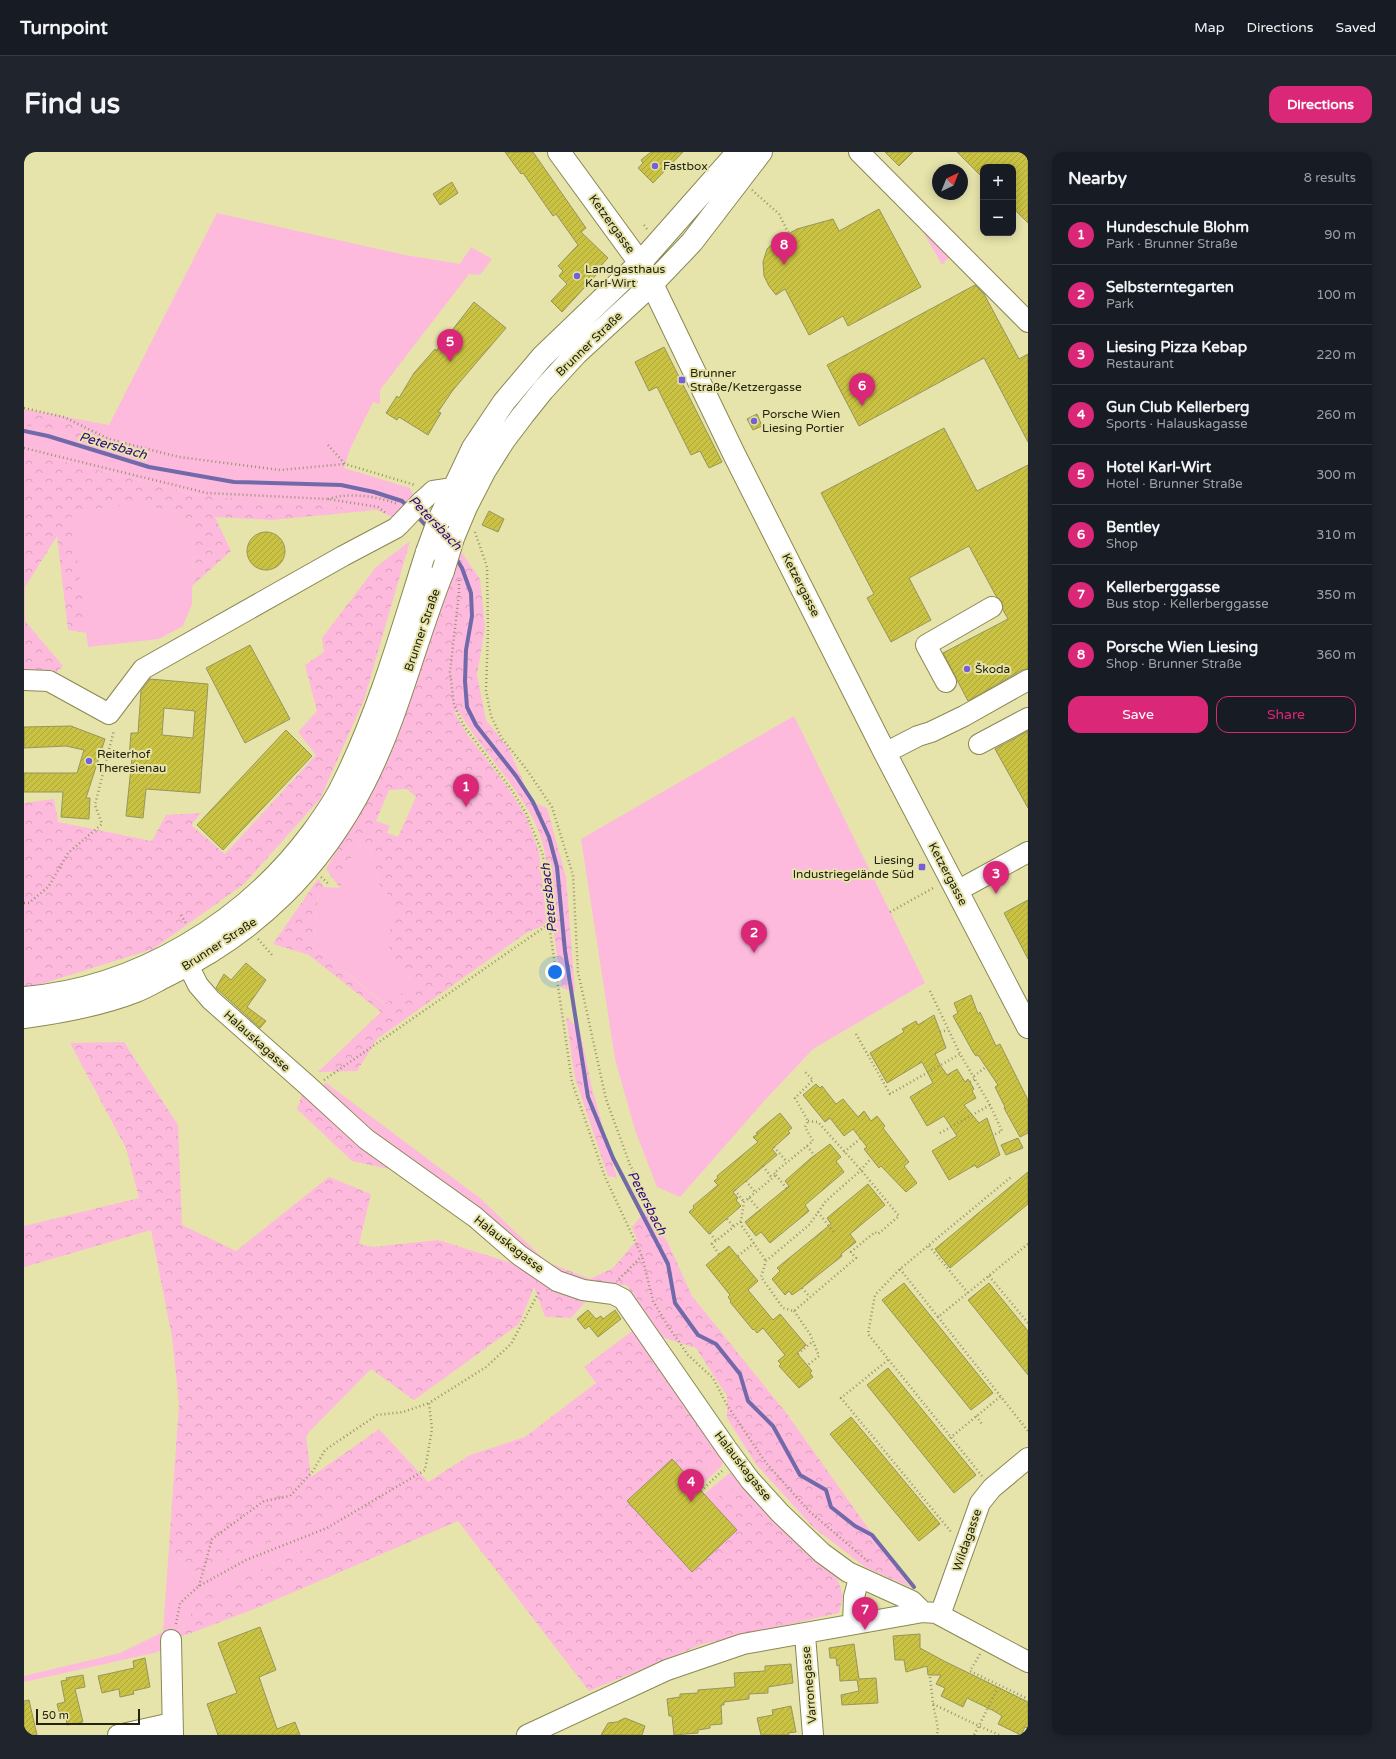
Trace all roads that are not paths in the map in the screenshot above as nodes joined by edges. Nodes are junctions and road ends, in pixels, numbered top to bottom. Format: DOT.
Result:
graph roads {
  1 [pos="559,152"];
  2 [pos="738,152"];
  3 [pos="761,152"];
  4 [pos="859,152"];
  5 [pos="640,263"];
  6 [pos="652,284"];
  7 [pos="1028,322"];
  8 [pos="436,494"];
  9 [pos="992,607"];
  10 [pos="24,680"];
  11 [pos="1028,680"];
  12 [pos="946,682"];
  13 [pos="1028,718"];
  14 [pos="979,744"];
  15 [pos="885,754"];
  16 [pos="1028,852"];
  17 [pos="958,891"];
  18 [pos="188,966"];
  19 [pos="24,998"];
  20 [pos="24,1017"];
  21 [pos="1028,1028"];
  22 [pos="1028,1458"];
  23 [pos="866,1573"];
  24 [pos="931,1614"];
  25 [pos="854,1624"];
  26 [pos="804,1635"];
  27 [pos="171,1643"];
  28 [pos="1028,1662"];
  29 [pos="172,1729"];
  30 [pos="118,1735"];
  31 [pos="527,1735"];
  32 [pos="813,1735"];
  1 -- 5 [label="main road, Ketzergasse"];
  2 -- 5 [label="main road, Brunner Straße"];
  3 -- 6 [label="main road, Brunner Straße"];
  4 -- 7 [label="street"];
  5 -- 6 [label="main road, Ketzergasse"];
  5 -- 8 [label="main road, Brunner Straße"];
  6 -- 15 [label="main road, Ketzergasse"];
  6 -- 18 [label="main road, Brunner Straße, bridge"];
  8 -- 10 [label="street, bridge"];
  8 -- 19 [label="main road, Brunner Straße, bridge"];
  9 -- 12 [label="street"];
  11 -- 15 [label="street"];
  13 -- 14 [label="street"];
  15 -- 17 [label="main road, Ketzergasse"];
  16 -- 17 [label="street"];
  17 -- 21 [label="main road, Ketzergasse"];
  18 -- 20 [label="main road, Brunner Straße"];
  18 -- 23 [label="street, Halauskagasse"];
  22 -- 24 [label="street, Wildagasse"];
  23 -- 24 [label="street, Halauskagasse"];
  23 -- 25 [label="street"];
  24 -- 25 [label="street"];
  24 -- 28 [label="street, Halauskagasse"];
  25 -- 26 [label="street"];
  26 -- 31 [label="street"];
  26 -- 32 [label="street, Varronegasse"];
  27 -- 29 [label="street"];
  29 -- 30 [label="street"];
}
